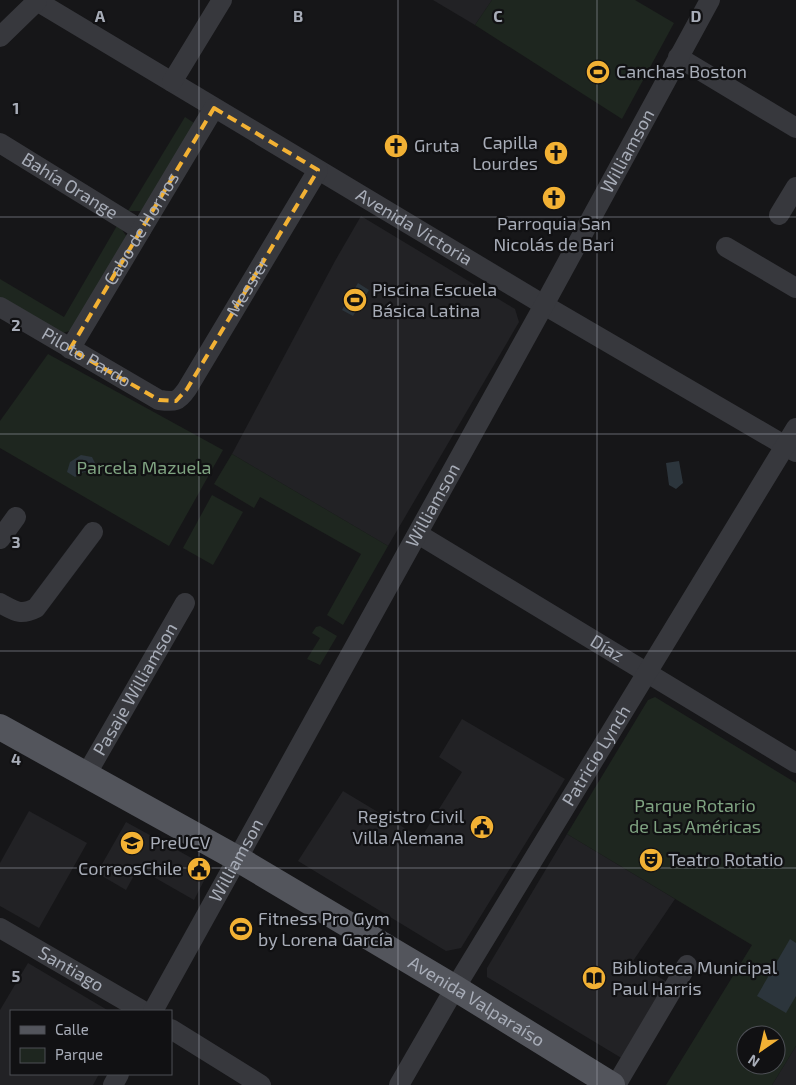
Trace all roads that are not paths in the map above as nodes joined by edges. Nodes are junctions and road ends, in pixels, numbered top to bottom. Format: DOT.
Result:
graph roads {
  1 [pos="222,0"];
  2 [pos="710,0"];
  3 [pos="36,1"];
  4 [pos="0,37"];
  5 [pos="678,57"];
  6 [pos="172,82"];
  7 [pos="214,108"];
  8 [pos="796,128"];
  9 [pos="0,143"];
  10 [pos="318,170"];
  11 [pos="796,187"];
  12 [pos="779,215"];
  13 [pos="141,230"];
  14 [pos="726,247"];
  15 [pos="796,288"];
  16 [pos="544,306"];
  17 [pos="0,307"];
  18 [pos="70,349"];
  19 [pos="176,401"];
  20 [pos="796,428"];
  21 [pos="791,448"];
  22 [pos="16,517"];
  23 [pos="93,532"];
  24 [pos="418,534"];
  25 [pos="0,539"];
  26 [pos="185,602"];
  27 [pos="0,603"];
  28 [pos="648,673"];
  29 [pos="0,727"];
  30 [pos="796,763"];
  31 [pos="86,775"];
  32 [pos="238,859"];
  33 [pos="0,928"];
  34 [pos="687,965"];
  35 [pos="455,988"];
  36 [pos="141,1010"];
  37 [pos="154,1010"];
  38 [pos="172,1030"];
  39 [pos="261,1085"];
  40 [pos="399,1085"];
  41 [pos="614,1085"];
  1 -- 6 [label="street"];
  2 -- 5 [label="street, Williamson"];
  3 -- 4 [label="street"];
  3 -- 6 [label="street, Avenida Victoria"];
  5 -- 8 [label="street"];
  5 -- 16 [label="street, Williamson"];
  6 -- 7 [label="street, Avenida Victoria"];
  7 -- 10 [label="street, Avenida Victoria"];
  7 -- 13 [label="street, Cabo de Hornos"];
  9 -- 13 [label="street, Bahía Orange"];
  10 -- 16 [label="street, Avenida Victoria"];
  10 -- 19 [label="street, Messier"];
  11 -- 12 [label="street"];
  13 -- 18 [label="street, Cabo de Hornos"];
  14 -- 15 [label="street"];
  16 -- 21 [label="street, Avenida Victoria"];
  16 -- 24 [label="street, Williamson"];
  17 -- 18 [label="street, Piloto Pardo"];
  18 -- 19 [label="street, Piloto Pardo"];
  20 -- 21 [label="street, Patricio Lynch"];
  21 -- 28 [label="street, Patricio Lynch"];
  22 -- 25 [label="street"];
  23 -- 27 [label="street"];
  24 -- 28 [label="street, Díaz"];
  24 -- 32 [label="street, Williamson"];
  26 -- 31 [label="street, Pasaje Williamson"];
  28 -- 30 [label="street, Díaz"];
  28 -- 35 [label="street, Patricio Lynch"];
  29 -- 31 [label="main road, Avenida Valparaíso"];
  31 -- 32 [label="main road, Avenida Valparaíso"];
  32 -- 35 [label="main road, Avenida Valparaíso"];
  32 -- 37 [label="street, Williamson"];
  33 -- 36 [label="street, Santiago"];
  34 -- 41 [label="street"];
  35 -- 40 [label="street, Patricio Lynch"];
  35 -- 41 [label="main road, Avenida Valparaíso"];
  38 -- 39 [label="street"];
}
